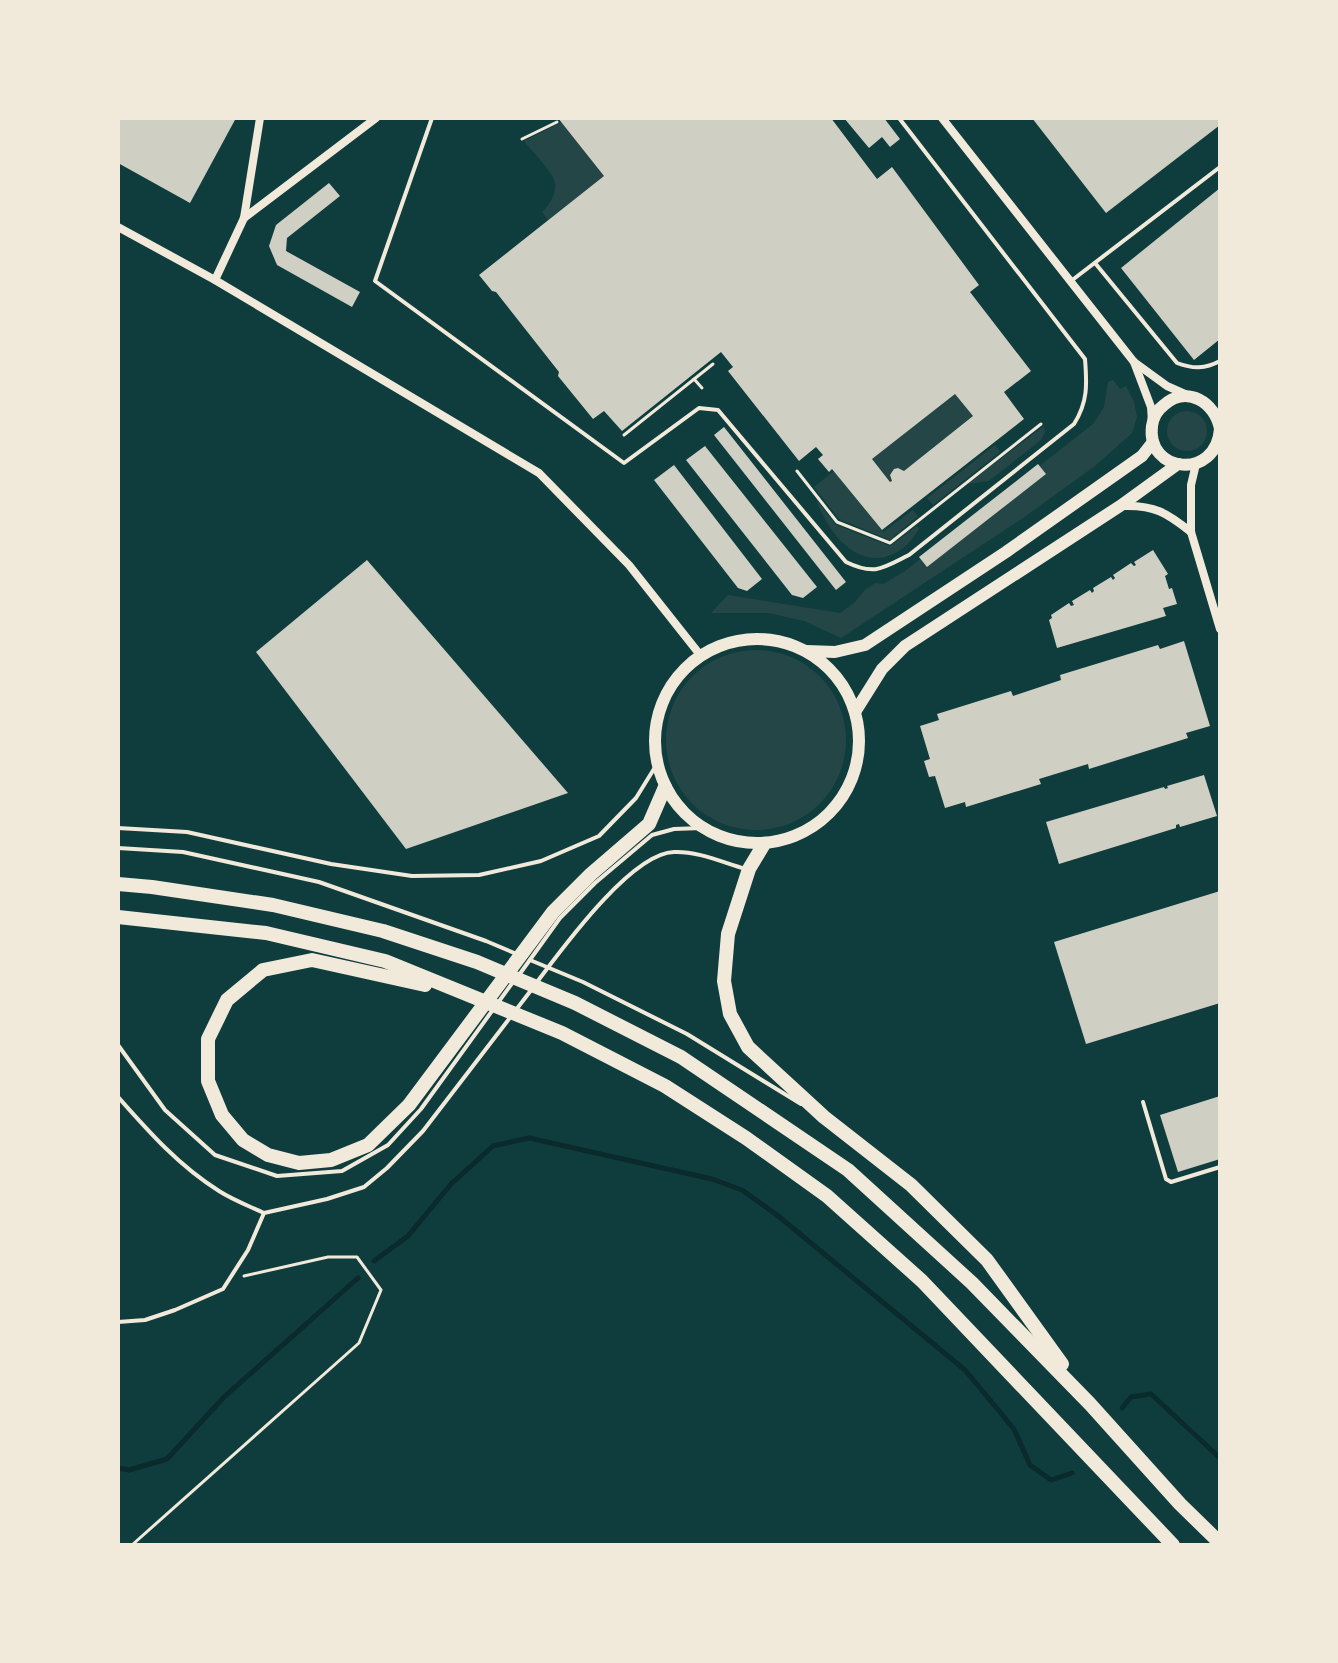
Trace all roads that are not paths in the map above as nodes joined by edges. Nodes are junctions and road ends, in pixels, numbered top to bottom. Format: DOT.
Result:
graph roads {
  1 [pos="260,118"];
  2 [pos="376,118"];
  3 [pos="432,118"];
  4 [pos="899,118"];
  5 [pos="942,118"];
  6 [pos="1220,167"];
  7 [pos="244,218"];
  8 [pos="118,227"];
  9 [pos="1095,263"];
  10 [pos="215,280"];
  11 [pos="1071,281"];
  12 [pos="1220,361"];
  13 [pos="1134,362"];
  14 [pos="1191,397"];
  15 [pos="1214,402"];
  16 [pos="1152,426"];
  17 [pos="1220,429"];
  18 [pos="1153,442"];
  19 [pos="1178,464"];
  20 [pos="1196,464"];
  21 [pos="1120,506"];
  22 [pos="1191,532"];
  23 [pos="1220,629"];
  24 [pos="806,651"];
  25 [pos="701,656"];
  26 [pos="855,712"];
  27 [pos="657,764"];
  28 [pos="665,787"];
  29 [pos="118,828"];
  30 [pos="702,828"];
  31 [pos="764,844"];
  32 [pos="118,848"];
  33 [pos="749,869"];
  34 [pos="118,884"];
  35 [pos="557,915"];
  36 [pos="118,917"];
  37 [pos="460,993"];
  38 [pos="118,1045"];
  39 [pos="453,1055"];
  40 [pos="118,1097"];
  41 [pos="1143,1102"];
  42 [pos="824,1117"];
  43 [pos="1220,1167"];
  44 [pos="264,1213"];
  45 [pos="118,1322"];
  46 [pos="1090,1404"];
  47 [pos="1220,1543"];
  48 [pos="1173,1545"];
  1 -- 7 [label="street"];
  2 -- 7 [label="street"];
  3 -- 4 [label="lane"];
  5 -- 11 [label="street"];
  6 -- 9 [label="lane"];
  7 -- 10 [label="street"];
  8 -- 10 [label="street"];
  9 -- 11 [label="lane"];
  9 -- 12 [label="lane"];
  10 -- 25 [label="street"];
  11 -- 13 [label="street"];
  13 -- 14 [label="street"];
  13 -- 16 [label="street"];
  14 -- 15 [label="main road"];
  14 -- 16 [label="main road"];
  15 -- 17 [label="main road"];
  16 -- 18 [label="main road"];
  17 -- 20 [label="main road"];
  18 -- 19 [label="main road"];
  18 -- 24 [label="main road"];
  19 -- 20 [label="main road"];
  19 -- 21 [label="main road"];
  20 -- 22 [label="street"];
  21 -- 22 [label="street"];
  21 -- 26 [label="main road"];
  22 -- 23 [label="street"];
  24 -- 25 [label="main road"];
  24 -- 26 [label="main road"];
  25 -- 27 [label="main road"];
  26 -- 31 [label="main road"];
  27 -- 28 [label="main road"];
  27 -- 29 [label="lane"];
  28 -- 30 [label="main road"];
  28 -- 35 [label="highway"];
  30 -- 31 [label="main road"];
  30 -- 35 [label="lane"];
  31 -- 33 [label="highway"];
  32 -- 42 [label="lane"];
  33 -- 42 [label="highway"];
  33 -- 44 [label="lane"];
  34 -- 46 [label="highway"];
  35 -- 39 [label="highway"];
  36 -- 37 [label="highway"];
  37 -- 39 [label="highway"];
  37 -- 48 [label="highway"];
  38 -- 39 [label="lane"];
  40 -- 44 [label="lane"];
  41 -- 43 [label="lane"];
  42 -- 46 [label="highway"];
  44 -- 45 [label="lane"];
  46 -- 47 [label="highway"];
}
